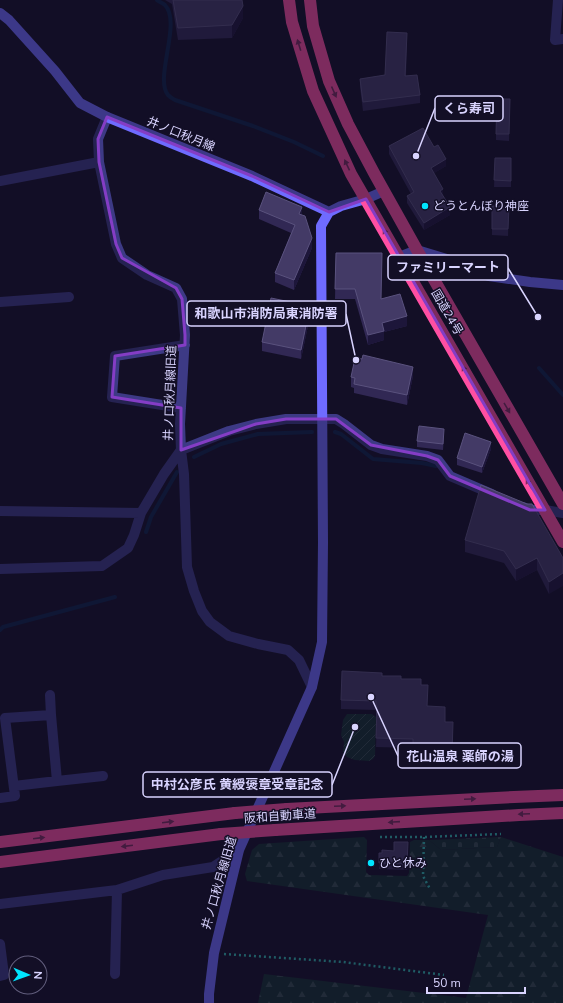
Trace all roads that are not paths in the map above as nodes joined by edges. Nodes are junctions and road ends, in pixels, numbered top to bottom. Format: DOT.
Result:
graph roads {
  1 [pos="289,0"];
  2 [pos="310,0"];
  3 [pos="558,0"];
  4 [pos="0,13"];
  5 [pos="563,39"];
  6 [pos="107,117"];
  7 [pos="99,162"];
  8 [pos="0,181"];
  9 [pos="384,191"];
  10 [pos="366,199"];
  11 [pos="329,212"];
  12 [pos="416,250"];
  13 [pos="399,257"];
  14 [pos="563,285"];
  15 [pos="68,297"];
  16 [pos="0,302"];
  17 [pos="185,345"];
  18 [pos="181,408"];
  19 [pos="323,418"];
  20 [pos="181,450"];
  21 [pos="501,498"];
  22 [pos="516,504"];
  23 [pos="563,504"];
  24 [pos="544,510"];
  25 [pos="0,511"];
  26 [pos="141,513"];
  27 [pos="563,513"];
  28 [pos="563,542"];
  29 [pos="0,569"];
  30 [pos="312,687"];
  31 [pos="50,695"];
  32 [pos="51,715"];
  33 [pos="5,750"];
  34 [pos="103,776"];
  35 [pos="57,781"];
  36 [pos="14,786"];
  37 [pos="563,795"];
  38 [pos="0,798"];
  39 [pos="563,813"];
  40 [pos="0,842"];
  41 [pos="240,850"];
  42 [pos="0,862"];
  43 [pos="117,890"];
  44 [pos="0,904"];
  45 [pos="0,944"];
  46 [pos="115,974"];
  47 [pos="0,976"];
  48 [pos="209,1003"];
  10 -- 1 [label="highway, 国道24号, one-way"];
  2 -- 9 [label="highway, 国道24号, one-way"];
  3 -- 5 [label="street"];
  4 -- 6 [label="street, 井ノ口秋月線"];
  6 -- 7 [label="street, 井ノ口秋月線旧道"];
  6 -- 11 [label="street, 井ノ口秋月線"];
  7 -- 8 [label="street"];
  7 -- 17 [label="street, 井ノ口秋月線旧道"];
  9 -- 10 [label="street"];
  9 -- 12 [label="highway, 国道24号"];
  10 -- 11 [label="street"];
  13 -- 10 [label="highway, 国道24号, one-way"];
  11 -- 19 [label="street, 井ノ口秋月線旧道"];
  12 -- 13 [label="street"];
  12 -- 14 [label="street"];
  12 -- 23 [label="highway, 国道24号, one-way"];
  24 -- 13 [label="highway, 国道24号, one-way"];
  15 -- 16 [label="street"];
  17 -- 18 [label="street, 井ノ口秋月線旧道"];
  17 -- 18 [label="street"];
  18 -- 20 [label="street, 井ノ口秋月線旧道"];
  19 -- 20 [label="street"];
  19 -- 21 [label="street"];
  19 -- 30 [label="street, 井ノ口秋月線旧道"];
  20 -- 26 [label="street"];
  20 -- 30 [label="street, 井ノ口秋月線旧道"];
  22 -- 24 [label="street"];
  24 -- 27 [label="street"];
  24 -- 28 [label="highway, 国道24号"];
  25 -- 26 [label="street"];
  26 -- 29 [label="street"];
  30 -- 41 [label="street, 井ノ口秋月線旧道"];
  31 -- 32 [label="street"];
  32 -- 33 [label="street"];
  32 -- 35 [label="street"];
  33 -- 36 [label="street"];
  34 -- 35 [label="street"];
  35 -- 36 [label="street"];
  36 -- 38 [label="street"];
  40 -- 37 [label="highway, 阪和自動車道, one-way, bridge"];
  39 -- 42 [label="highway, 阪和自動車道, one-way, bridge"];
  41 -- 43 [label="street"];
  41 -- 48 [label="street, 井ノ口秋月線旧道"];
  43 -- 44 [label="street"];
  43 -- 46 [label="street"];
  45 -- 47 [label="street"];
}
